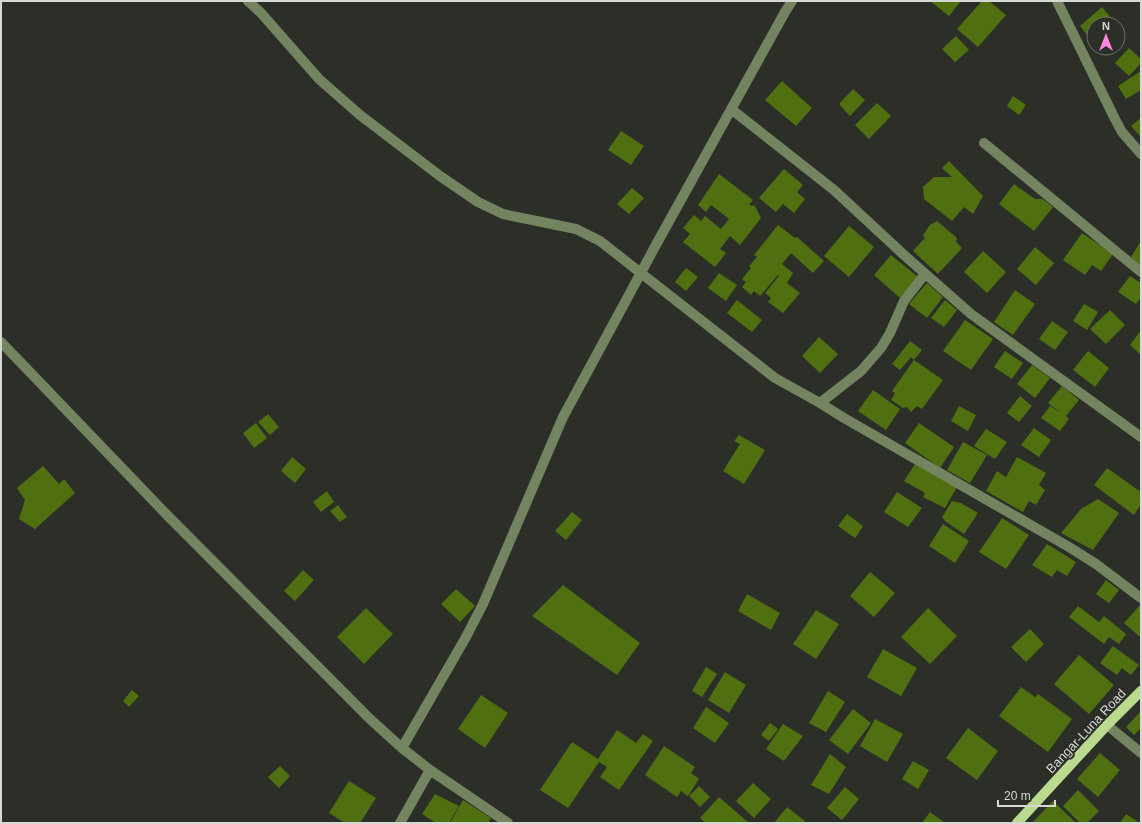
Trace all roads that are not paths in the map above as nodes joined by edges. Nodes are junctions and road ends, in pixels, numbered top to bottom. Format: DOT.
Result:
graph roads {
  1 [pos="248,1"];
  2 [pos="792,1"];
  3 [pos="1057,1"];
  4 [pos="731,109"];
  5 [pos="984,143"];
  6 [pos="1141,154"];
  7 [pos="1141,272"];
  8 [pos="641,273"];
  9 [pos="925,274"];
  10 [pos="1,342"];
  11 [pos="820,403"];
  12 [pos="1141,437"];
  13 [pos="1141,598"];
  14 [pos="1141,691"];
  15 [pos="1107,725"];
  16 [pos="402,748"];
  17 [pos="1141,753"];
  18 [pos="430,770"];
  19 [pos="400,823"];
  20 [pos="508,823"];
  21 [pos="1017,823"];
  1 -- 8 [label="street"];
  2 -- 4 [label="street"];
  3 -- 6 [label="street"];
  4 -- 8 [label="street"];
  4 -- 9 [label="street"];
  5 -- 7 [label="street"];
  8 -- 11 [label="street"];
  8 -- 16 [label="street"];
  9 -- 11 [label="street"];
  9 -- 12 [label="street"];
  10 -- 16 [label="street"];
  11 -- 13 [label="street"];
  14 -- 15 [label="main road, Bangar-Luna Road"];
  15 -- 17 [label="street"];
  15 -- 21 [label="main road, Bangar-Luna Road"];
  16 -- 18 [label="street"];
  18 -- 19 [label="street"];
  18 -- 20 [label="street"];
}
